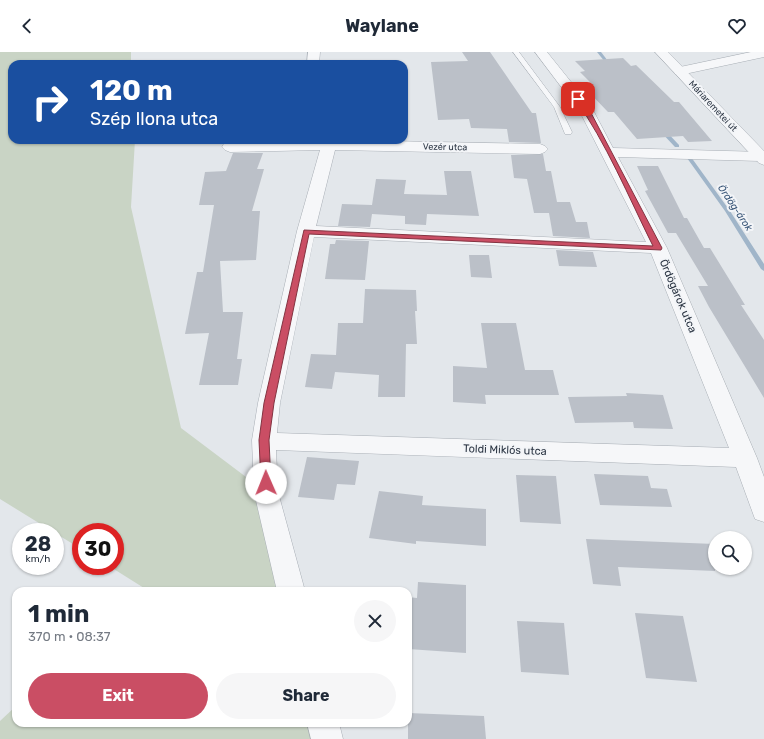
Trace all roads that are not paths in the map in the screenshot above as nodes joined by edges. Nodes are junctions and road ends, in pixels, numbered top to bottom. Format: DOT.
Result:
graph roads {
  1 [pos="516,52"];
  2 [pos="541,52"];
  3 [pos="661,52"];
  4 [pos="764,53"];
  5 [pos="680,71"];
  6 [pos="568,132"];
  7 [pos="329,144"];
  8 [pos="390,144"];
  9 [pos="540,149"];
  10 [pos="610,152"];
  11 [pos="762,158"];
  12 [pos="306,231"];
  13 [pos="658,248"];
  14 [pos="264,440"];
  15 [pos="745,458"];
  16 [pos="764,512"];
  17 [pos="290,587"];
  18 [pos="324,727"];
  19 [pos="327,739"];
  1 -- 6 [label="lane"];
  2 -- 10 [label="street, Ördögárok utca"];
  3 -- 5 [label="street, Máriaremetei út"];
  4 -- 5 [label="street"];
  5 -- 11 [label="street, Máriaremetei út"];
  7 -- 12 [label="street"];
  8 -- 9 [label="street, Vezér utca"];
  10 -- 11 [label="street"];
  10 -- 13 [label="street, Ördögárok utca"];
  12 -- 13 [label="street"];
  12 -- 14 [label="street"];
  13 -- 15 [label="street, Ördögárok utca"];
  14 -- 15 [label="street, Toldi Miklós utca"];
  14 -- 17 [label="street"];
  15 -- 16 [label="street, Ördögárok utca"];
  18 -- 19 [label="street"];
}
